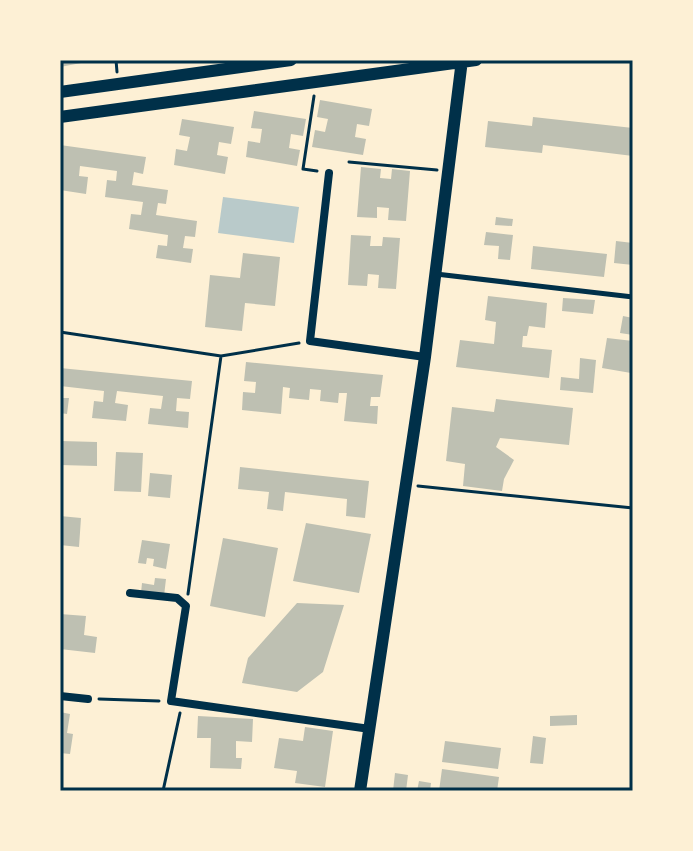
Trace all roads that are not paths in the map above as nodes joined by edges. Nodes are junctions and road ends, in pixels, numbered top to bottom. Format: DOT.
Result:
graph roads {
  1 [pos="291,60"];
  2 [pos="476,60"];
  3 [pos="462,61"];
  4 [pos="60,92"];
  5 [pos="60,117"];
  6 [pos="329,173"];
  7 [pos="436,274"];
  8 [pos="633,297"];
  9 [pos="425,357"];
  10 [pos="130,593"];
  11 [pos="60,696"];
  12 [pos="88,699"];
  13 [pos="370,729"];
  14 [pos="360,791"];
  1 -- 4 [label="street"];
  2 -- 3 [label="street"];
  3 -- 5 [label="street"];
  3 -- 7 [label="street"];
  6 -- 9 [label="street"];
  7 -- 8 [label="lane"];
  7 -- 9 [label="street"];
  9 -- 13 [label="street"];
  10 -- 13 [label="street"];
  11 -- 12 [label="street"];
  13 -- 14 [label="street"];
}
